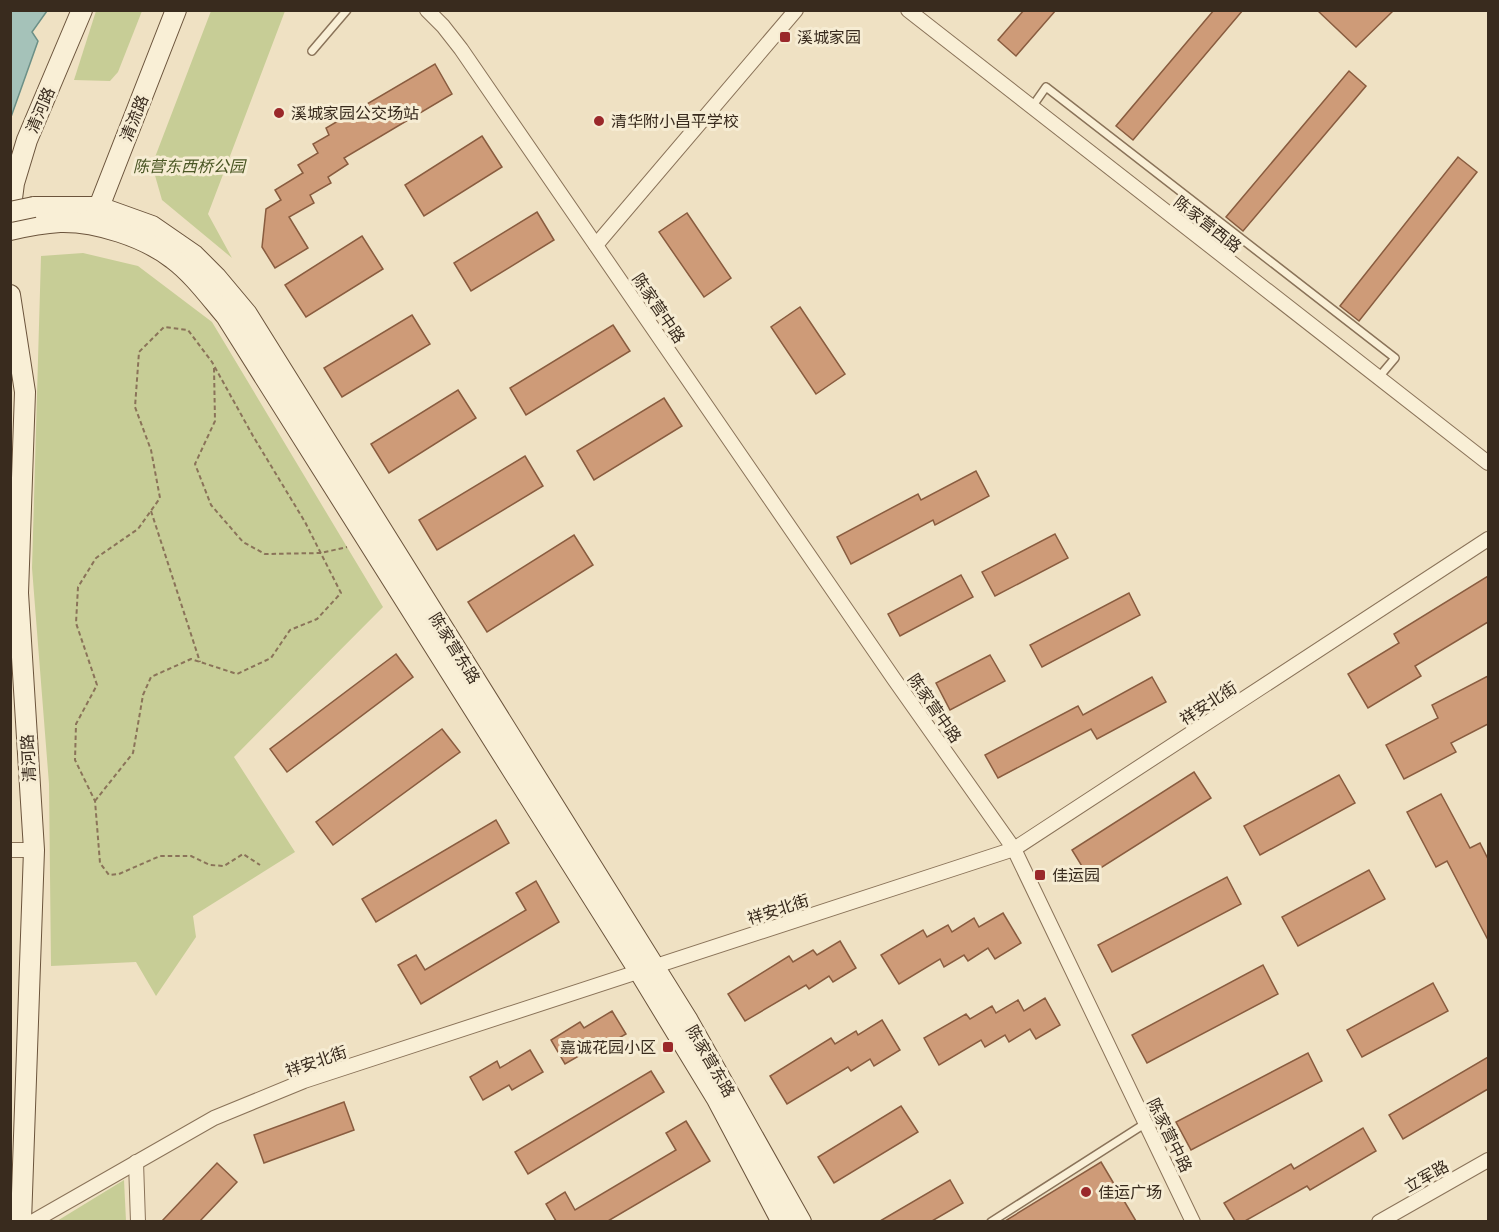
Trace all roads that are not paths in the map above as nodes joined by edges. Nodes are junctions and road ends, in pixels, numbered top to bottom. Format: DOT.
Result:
graph roads {
  1 [pos="82,10"];
  2 [pos="176,10"];
  3 [pos="347,10"];
  4 [pos="427,10"];
  5 [pos="796,10"];
  6 [pos="908,10"];
  7 [pos="312,51"];
  8 [pos="1032,107"];
  9 [pos="99,207"];
  10 [pos="10,213"];
  11 [pos="34,216"];
  12 [pos="92,226"];
  13 [pos="10,230"];
  14 [pos="596,245"];
  15 [pos="10,295"];
  16 [pos="1379,377"];
  17 [pos="1488,463"];
  18 [pos="1488,539"];
  19 [pos="1014,849"];
  20 [pos="10,850"];
  21 [pos="34,850"];
  22 [pos="647,968"];
  23 [pos="1146,1124"];
  24 [pos="1488,1160"];
  25 [pos="136,1162"];
  26 [pos="21,1221"];
  27 [pos="32,1221"];
  28 [pos="138,1221"];
  29 [pos="782,1221"];
  30 [pos="801,1221"];
  31 [pos="991,1221"];
  32 [pos="1193,1221"];
  33 [pos="1379,1221"];
  1 -- 10 [label="street, 清河路"];
  2 -- 9 [label="street, 清流路"];
  3 -- 7 [label="lane"];
  4 -- 14 [label="street, 陈家营中路"];
  5 -- 14 [label="street"];
  6 -- 8 [label="street, 陈家营西路"];
  8 -- 16 [label="street, 陈家营西路"];
  8 -- 16 [label="lane"];
  9 -- 11 [label="street, 陈家营东路"];
  9 -- 12 [label="street, 清流路"];
  9 -- 22 [label="street, 陈家营东路"];
  10 -- 11 [label="street, 陈家营东路, bridge"];
  11 -- 12 [label="street, 陈家营东路"];
  11 -- 13 [label="street, 陈家营东路"];
  12 -- 22 [label="street, 陈家营东路"];
  14 -- 19 [label="street, 陈家营中路"];
  15 -- 21 [label="street, 清河路"];
  16 -- 17 [label="street, 陈家营西路"];
  18 -- 19 [label="street, 祥安北街"];
  19 -- 22 [label="street, 祥安北街"];
  19 -- 23 [label="street, 陈家营中路"];
  20 -- 21 [label="street"];
  21 -- 26 [label="street, 清河路"];
  22 -- 25 [label="street, 祥安北街"];
  22 -- 29 [label="street, 陈家营东路"];
  22 -- 30 [label="street, 陈家营东路"];
  23 -- 31 [label="lane"];
  23 -- 32 [label="street, 陈家营中路"];
  24 -- 33 [label="street, 立军路"];
  25 -- 27 [label="street, 祥安北街"];
  25 -- 28 [label="street"];
}
